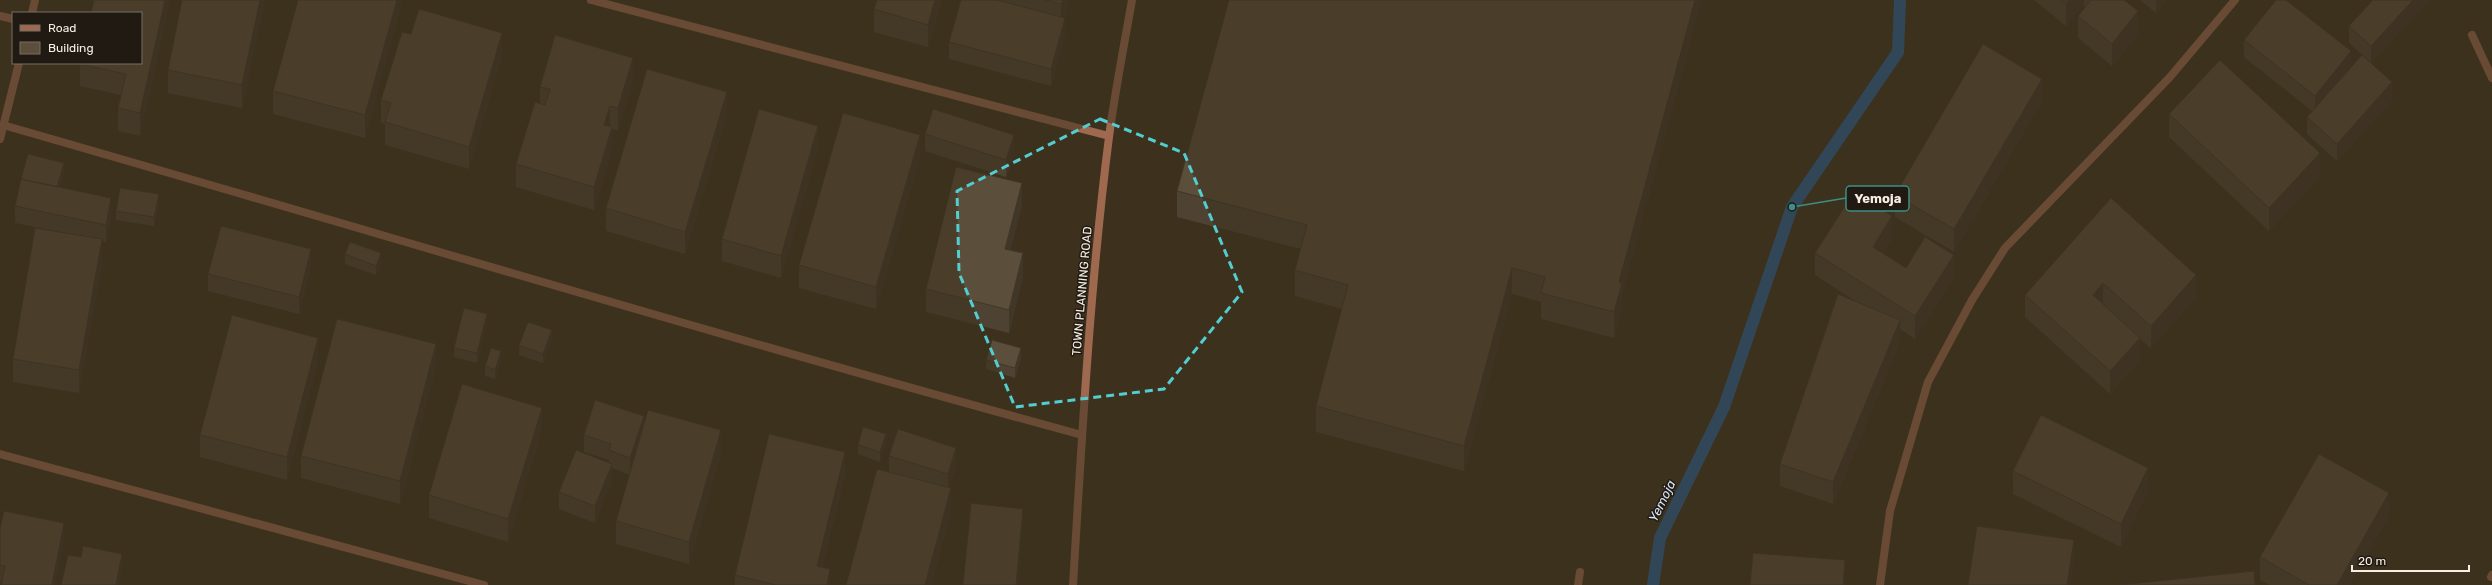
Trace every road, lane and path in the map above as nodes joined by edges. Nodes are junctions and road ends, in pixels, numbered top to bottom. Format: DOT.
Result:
graph roads {
  1 [pos="35,0"];
  2 [pos="591,0"];
  3 [pos="1132,0"];
  4 [pos="2235,0"];
  5 [pos="32,12"];
  6 [pos="0,16"];
  7 [pos="12,19"];
  8 [pos="2472,35"];
  9 [pos="19,64"];
  10 [pos="2492,78"];
  11 [pos="3,125"];
  12 [pos="1109,136"];
  13 [pos="0,139"];
  14 [pos="1082,435"];
  15 [pos="0,454"];
  16 [pos="1580,572"];
  17 [pos="484,585"];
  18 [pos="1073,585"];
  19 [pos="1578,585"];
  20 [pos="1880,585"];
  1 -- 5 [label="street"];
  2 -- 12 [label="street"];
  3 -- 12 [label="street, TOWN PLANNING ROAD"];
  4 -- 20 [label="street"];
  6 -- 7 [label="street"];
  8 -- 10 [label="street"];
  9 -- 11 [label="street"];
  11 -- 13 [label="street"];
  11 -- 14 [label="street"];
  12 -- 14 [label="street, TOWN PLANNING ROAD"];
  14 -- 18 [label="street, TOWN PLANNING ROAD"];
  15 -- 17 [label="street"];
  16 -- 19 [label="street"];
}
